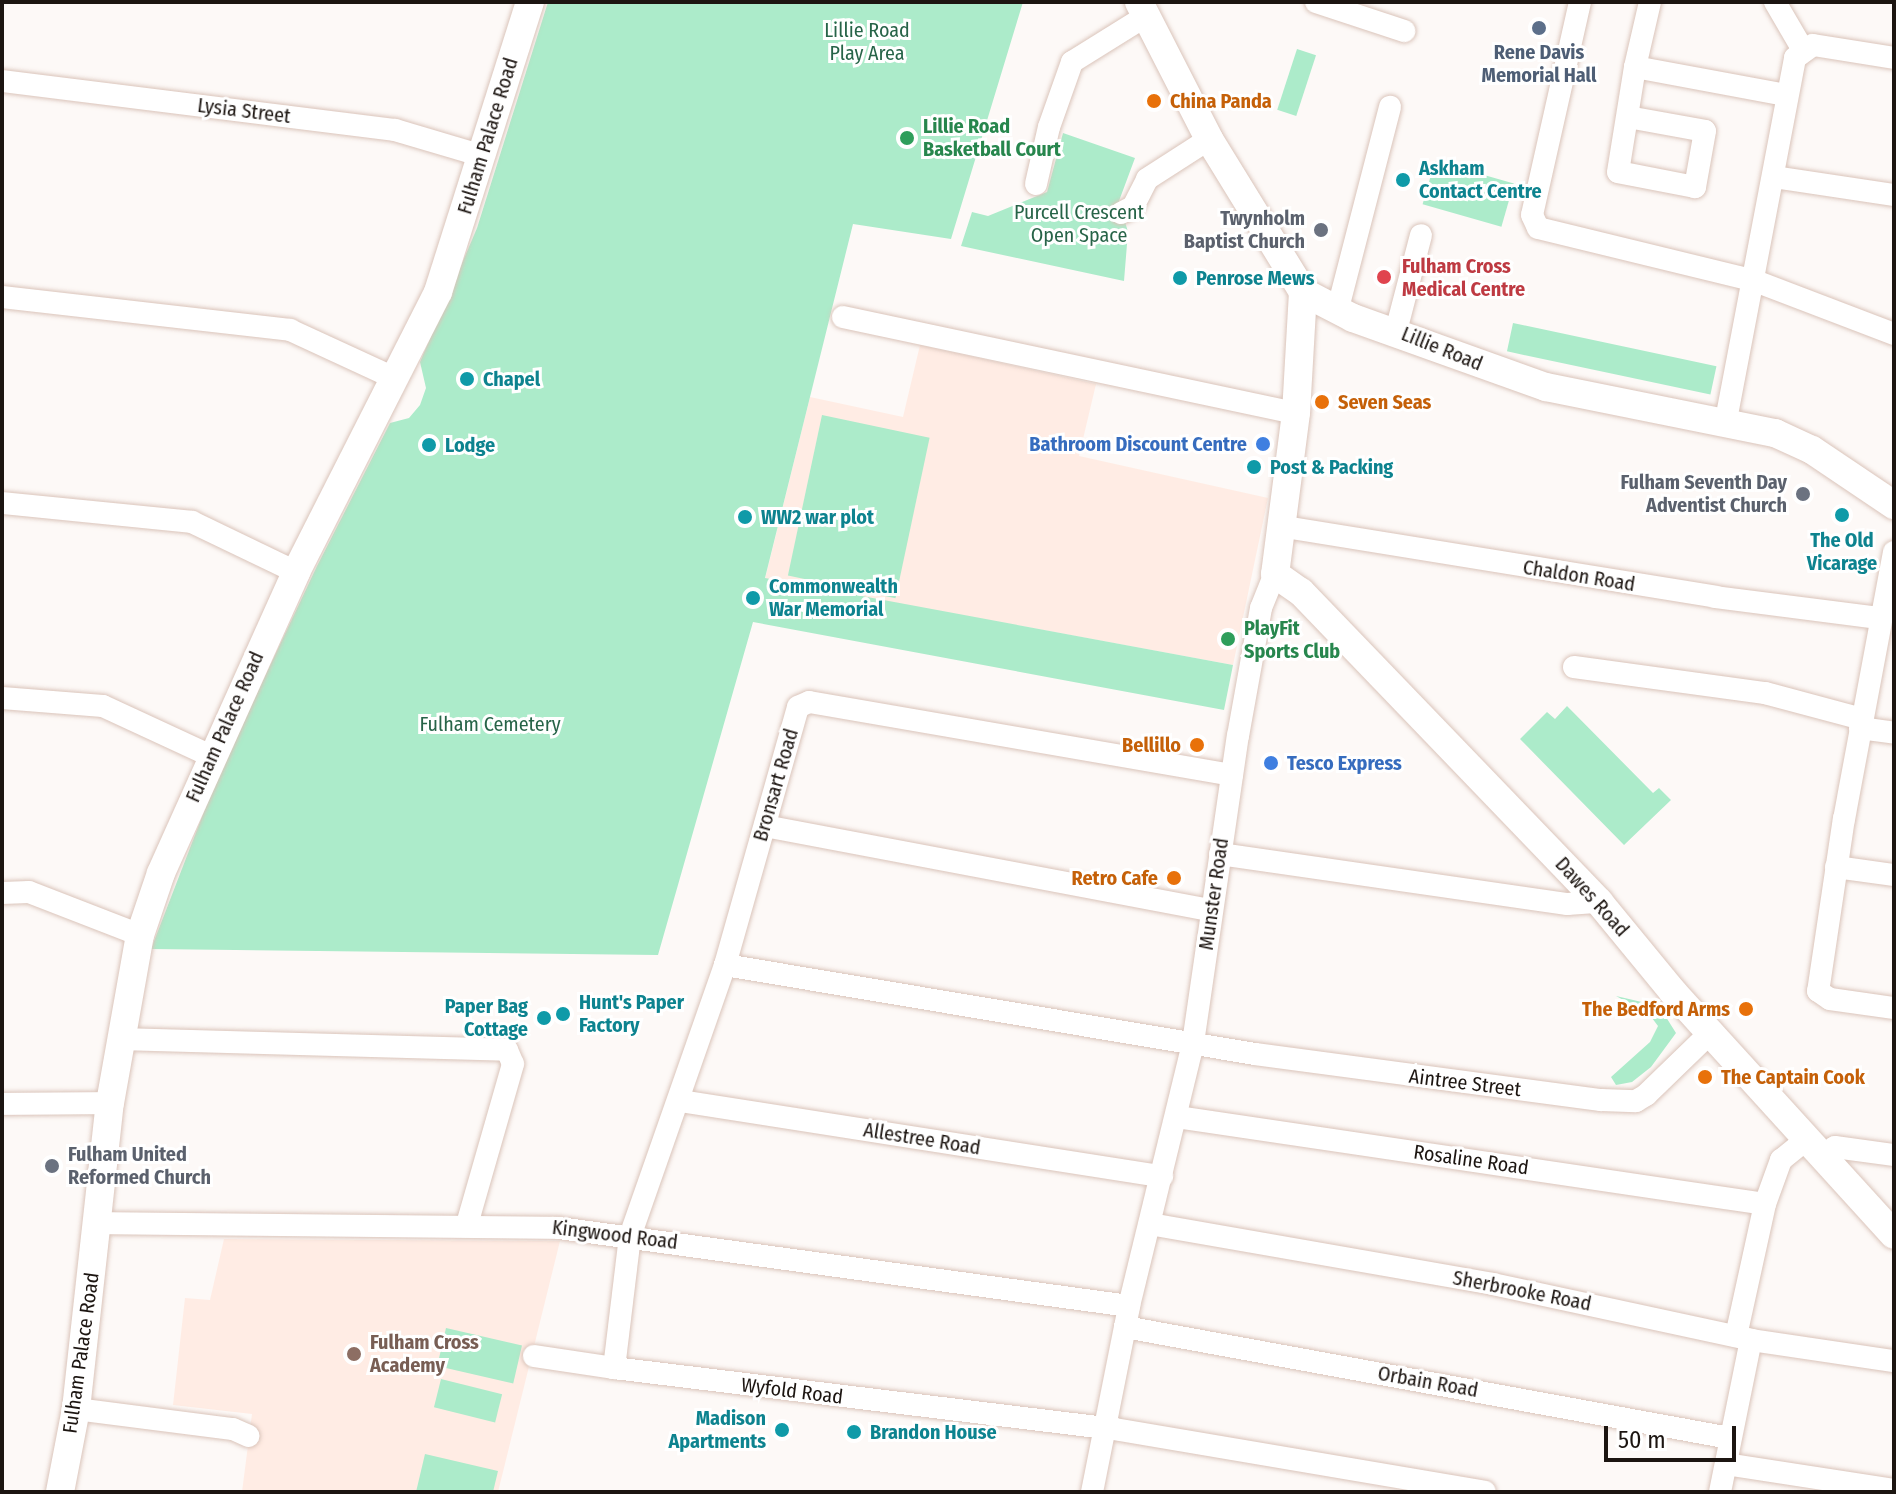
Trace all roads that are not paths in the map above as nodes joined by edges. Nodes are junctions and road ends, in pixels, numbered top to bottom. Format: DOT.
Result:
graph roads {
  1 [pos="530,2"];
  2 [pos="1316,2"];
  3 [pos="1580,2"];
  4 [pos="1650,2"];
  5 [pos="1775,2"];
  6 [pos="1142,9"];
  7 [pos="1404,31"];
  8 [pos="1803,50"];
  9 [pos="1894,58"];
  10 [pos="1635,67"];
  11 [pos="2,81"];
  12 [pos="1786,95"];
  13 [pos="1390,107"];
  14 [pos="1628,117"];
  15 [pos="1209,139"];
  16 [pos="483,156"];
  17 [pos="1774,177"];
  18 [pos="1036,184"];
  19 [pos="1894,195"];
  20 [pos="1121,213"];
  21 [pos="1421,235"];
  22 [pos="1755,281"];
  23 [pos="1303,292"];
  24 [pos="2,297"];
  25 [pos="1337,312"];
  26 [pos="843,317"];
  27 [pos="1396,331"];
  28 [pos="1894,334"];
  29 [pos="394,378"];
  30 [pos="1296,413"];
  31 [pos="1726,420"];
  32 [pos="2,503"];
  33 [pos="1894,505"];
  34 [pos="1279,526"];
  35 [pos="1894,552"];
  36 [pos="296,572"];
  37 [pos="1275,574"];
  38 [pos="1880,618"];
  39 [pos="1574,667"];
  40 [pos="2,698"];
  41 [pos="1861,724"];
  42 [pos="1894,733"];
  43 [pos="211,756"];
  44 [pos="1232,775"];
  45 [pos="765,826"];
  46 [pos="1220,854"];
  47 [pos="1836,867"];
  48 [pos="1894,875"];
  49 [pos="2,893"];
  50 [pos="1599,902"];
  51 [pos="1211,910"];
  52 [pos="140,935"];
  53 [pos="725,965"];
  54 [pos="1894,1008"];
  55 [pos="1712,1031"];
  56 [pos="119,1039"];
  57 [pos="1193,1043"];
  58 [pos="681,1101"];
  59 [pos="110,1103"];
  60 [pos="2,1104"];
  61 [pos="1177,1117"];
  62 [pos="1815,1148"];
  63 [pos="1894,1155"];
  64 [pos="1162,1176"];
  65 [pos="1765,1204"];
  66 [pos="98,1223"];
  67 [pos="467,1224"];
  68 [pos="1150,1224"];
  69 [pos="1894,1235"];
  70 [pos="630,1236"];
  71 [pos="1127,1317"];
  72 [pos="1744,1338"];
  73 [pos="534,1356"];
  74 [pos="1894,1361"];
  75 [pos="614,1368"];
  76 [pos="76,1409"];
  77 [pos="1103,1430"];
  78 [pos="249,1436"];
  79 [pos="1730,1438"];
  80 [pos="1726,1464"];
  81 [pos="1894,1490"];
  82 [pos="60,1492"];
  83 [pos="1092,1492"];
  84 [pos="1485,1492"];
  85 [pos="1720,1492"];
  1 -- 16 [label="main road, Fulham Palace Road"];
  2 -- 7 [label="street"];
  3 -- 22 [label="street"];
  4 -- 10 [label="street"];
  5 -- 8 [label="street"];
  6 -- 15 [label="main road, Lillie Road"];
  6 -- 18 [label="street"];
  8 -- 9 [label="street"];
  8 -- 12 [label="street"];
  10 -- 12 [label="street"];
  10 -- 14 [label="street"];
  11 -- 16 [label="street, Lysia Street"];
  12 -- 17 [label="street"];
  13 -- 25 [label="street"];
  15 -- 20 [label="street"];
  15 -- 23 [label="main road, Lillie Road"];
  16 -- 29 [label="main road, Fulham Palace Road"];
  17 -- 19 [label="street"];
  17 -- 22 [label="street"];
  21 -- 27 [label="street"];
  22 -- 28 [label="street"];
  22 -- 31 [label="street"];
  23 -- 25 [label="main road, Lillie Road"];
  23 -- 30 [label="main road, Munster Road"];
  24 -- 29 [label="street"];
  25 -- 27 [label="main road, Lillie Road"];
  26 -- 30 [label="street"];
  27 -- 31 [label="main road, Lillie Road"];
  29 -- 36 [label="main road, Fulham Palace Road"];
  30 -- 34 [label="main road, Munster Road"];
  31 -- 33 [label="main road, Lillie Road"];
  32 -- 36 [label="street"];
  34 -- 37 [label="main road, Munster Road"];
  34 -- 38 [label="street, Chaldon Road"];
  35 -- 38 [label="street"];
  36 -- 43 [label="main road, Fulham Palace Road"];
  37 -- 44 [label="street, Munster Road"];
  37 -- 50 [label="main road, Dawes Road"];
  38 -- 41 [label="street"];
  39 -- 41 [label="street"];
  40 -- 43 [label="street"];
  41 -- 42 [label="street"];
  41 -- 47 [label="street"];
  43 -- 52 [label="main road, Fulham Palace Road"];
  44 -- 45 [label="street, Bronsart Road"];
  44 -- 46 [label="street, Munster Road"];
  45 -- 51 [label="street"];
  45 -- 53 [label="street, Bronsart Road"];
  46 -- 50 [label="street"];
  46 -- 51 [label="street, Munster Road"];
  47 -- 48 [label="street"];
  47 -- 54 [label="street"];
  49 -- 52 [label="street"];
  50 -- 55 [label="main road, Dawes Road"];
  51 -- 57 [label="street, Munster Road"];
  52 -- 56 [label="main road, Fulham Palace Road"];
  53 -- 57 [label="street, Aintree Street"];
  53 -- 58 [label="street, Bronsart Road"];
  55 -- 57 [label="street, Aintree Street"];
  55 -- 62 [label="main road, Dawes Road"];
  56 -- 59 [label="main road, Fulham Palace Road"];
  56 -- 67 [label="street"];
  57 -- 61 [label="street, Munster Road"];
  58 -- 64 [label="street, Allestree Road"];
  58 -- 70 [label="street, Bronsart Road"];
  59 -- 60 [label="street"];
  59 -- 66 [label="main road, Fulham Palace Road"];
  61 -- 64 [label="street, Munster Road"];
  61 -- 65 [label="street, Rosaline Road"];
  62 -- 63 [label="street"];
  62 -- 65 [label="street"];
  62 -- 69 [label="main road, Dawes Road"];
  64 -- 68 [label="street, Munster Road"];
  65 -- 72 [label="street"];
  66 -- 67 [label="street, Kingwood Road"];
  66 -- 76 [label="main road, Fulham Palace Road"];
  67 -- 70 [label="street, Kingwood Road"];
  68 -- 71 [label="street, Munster Road"];
  68 -- 72 [label="street, Sherbrooke Road"];
  70 -- 71 [label="street, Kingwood Road"];
  70 -- 75 [label="street"];
  71 -- 77 [label="street, Munster Road"];
  71 -- 79 [label="street, Orbain Road"];
  72 -- 74 [label="street, Sherbrooke Road"];
  72 -- 79 [label="street"];
  73 -- 75 [label="street, Wyfold Road"];
  75 -- 77 [label="street, Wyfold Road"];
  76 -- 78 [label="street"];
  76 -- 82 [label="main road, Fulham Palace Road"];
  77 -- 83 [label="street, Munster Road"];
  77 -- 84 [label="street, Wyfold Road"];
  79 -- 80 [label="street"];
  80 -- 81 [label="street"];
  80 -- 85 [label="street"];
}
